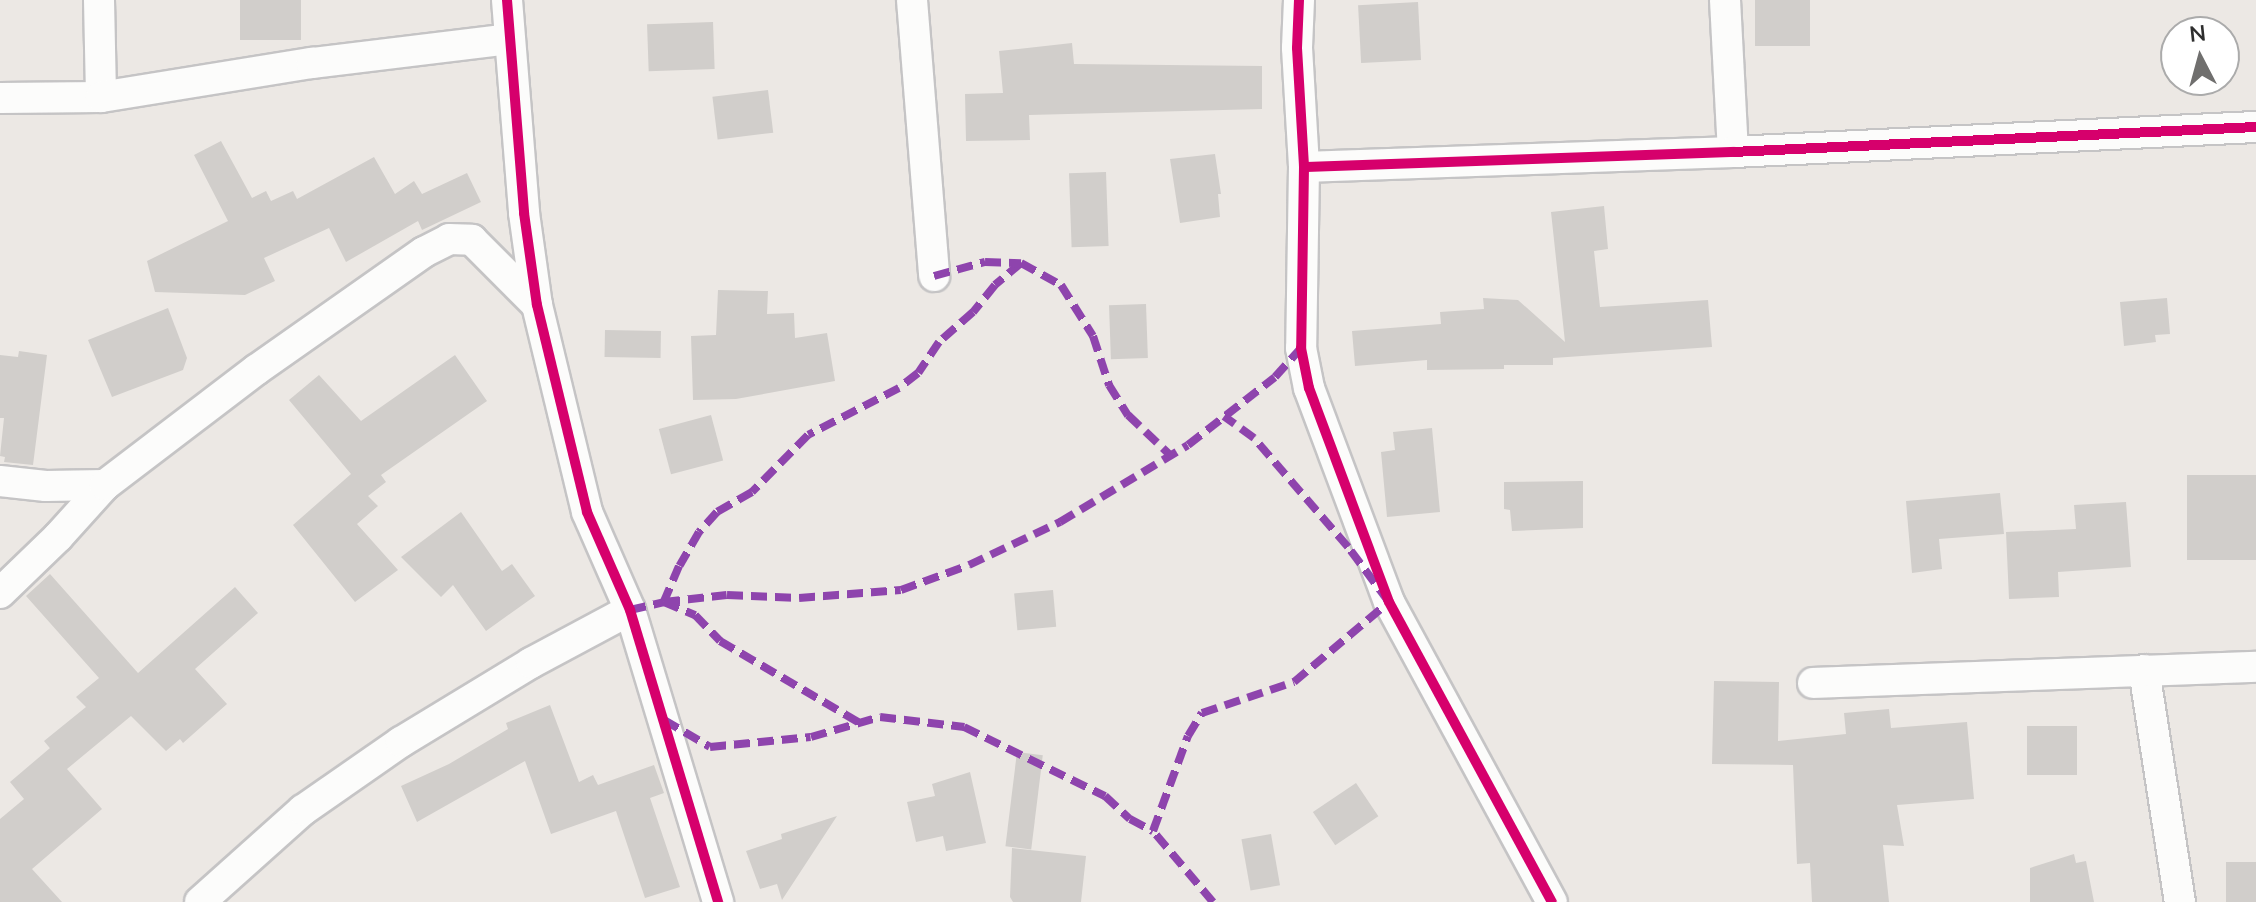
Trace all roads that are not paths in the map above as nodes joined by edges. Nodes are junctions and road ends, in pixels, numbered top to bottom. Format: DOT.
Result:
graph roads {
  1 [pos="99,0"];
  2 [pos="507,0"];
  3 [pos="912,0"];
  4 [pos="1299,0"];
  5 [pos="1725,0"];
  6 [pos="509,39"];
  7 [pos="101,97"];
  8 [pos="0,98"];
  9 [pos="2256,127"];
  10 [pos="1733,152"];
  11 [pos="1304,167"];
  12 [pos="934,276"];
  13 [pos="537,305"];
  14 [pos="0,481"];
  15 [pos="105,485"];
  16 [pos="0,593"];
  17 [pos="630,610"];
  18 [pos="2256,667"];
  19 [pos="2144,670"];
  20 [pos="1813,683"];
  21 [pos="200,902"];
  22 [pos="718,902"];
  23 [pos="1552,902"];
  24 [pos="2180,902"];
  1 -- 7 [label="street"];
  2 -- 6 [label="street"];
  3 -- 12 [label="street"];
  4 -- 11 [label="street"];
  5 -- 10 [label="street"];
  6 -- 7 [label="street"];
  6 -- 13 [label="street"];
  7 -- 8 [label="street"];
  9 -- 10 [label="street"];
  10 -- 11 [label="street"];
  11 -- 23 [label="street"];
  13 -- 15 [label="street"];
  13 -- 17 [label="street"];
  14 -- 15 [label="street"];
  15 -- 16 [label="street"];
  17 -- 21 [label="street"];
  17 -- 22 [label="street"];
  18 -- 19 [label="street"];
  19 -- 20 [label="street"];
  19 -- 24 [label="street"];
}
